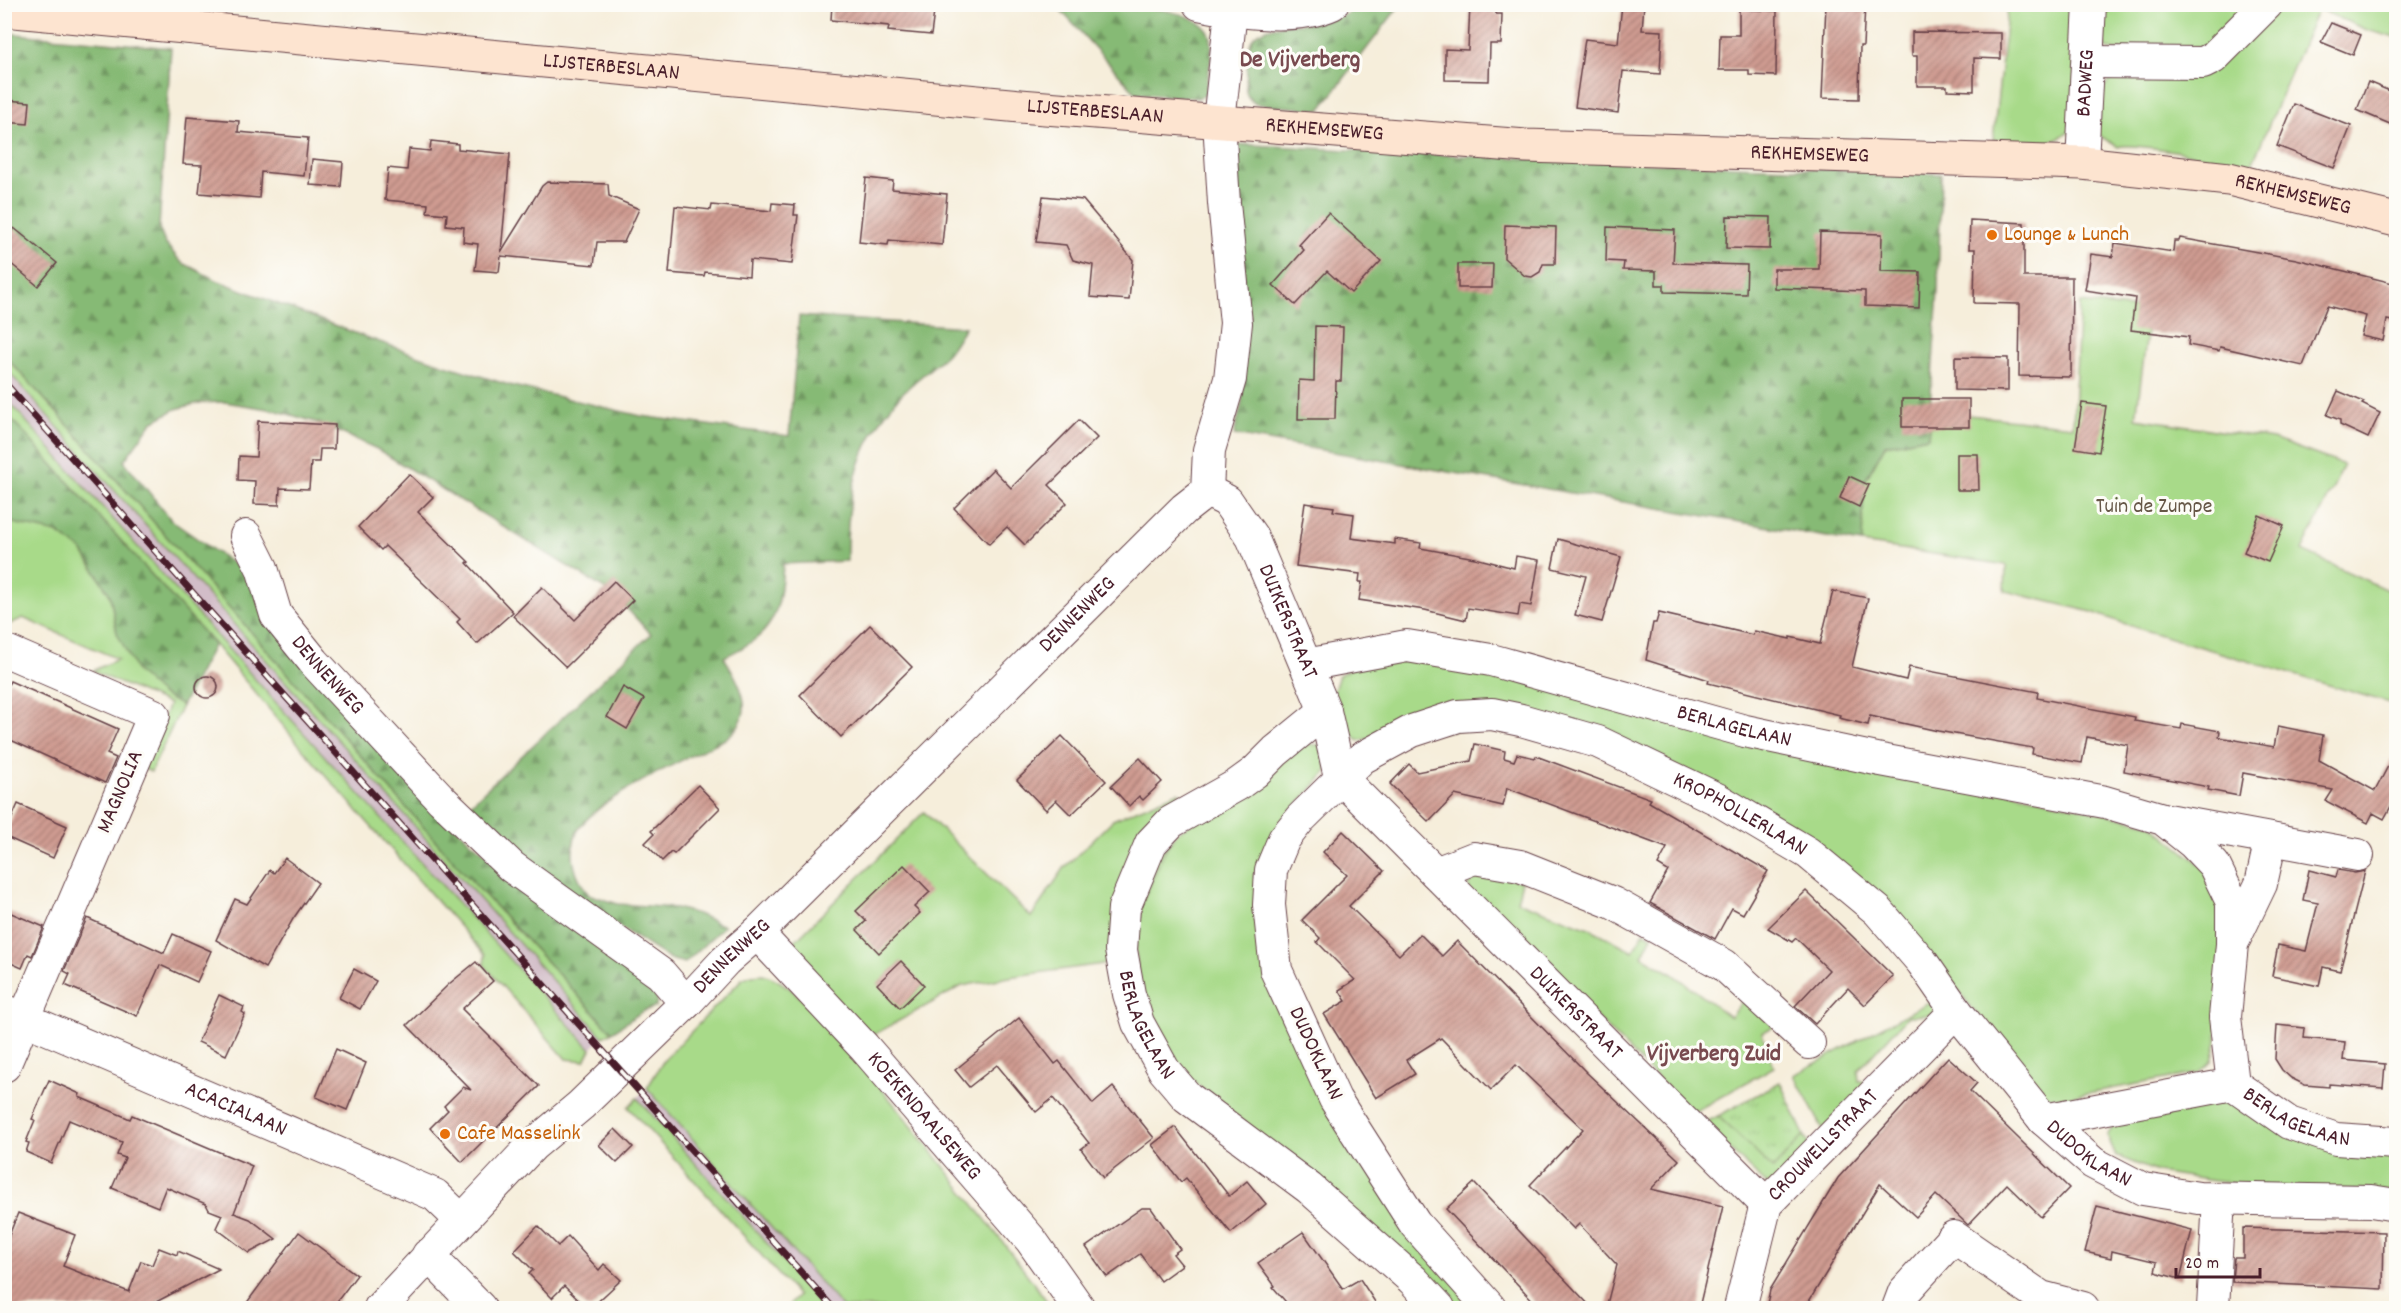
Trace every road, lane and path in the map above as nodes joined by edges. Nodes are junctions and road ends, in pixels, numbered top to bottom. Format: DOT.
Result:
graph roads {
  1 [pos="1199,4"];
  2 [pos="1332,4"];
  3 [pos="2090,4"];
  4 [pos="2267,4"];
  5 [pos="4,10"];
  6 [pos="1231,11"];
  7 [pos="167,14"];
  8 [pos="2088,62"];
  9 [pos="1219,121"];
  10 [pos="2082,163"];
  11 [pos="2397,220"];
  12 [pos="1207,491"];
  13 [pos="246,536"];
  14 [pos="4,650"];
  15 [pos="1306,665"];
  16 [pos="1325,711"];
  17 [pos="1340,777"];
  18 [pos="2163,819"];
  19 [pos="2271,839"];
  20 [pos="2358,855"];
  21 [pos="1436,873"];
  22 [pos="757,933"];
  23 [pos="2232,944"];
  24 [pos="686,1003"];
  25 [pos="1956,1011"];
  26 [pos="15,1014"];
  27 [pos="1809,1043"];
  28 [pos="4,1066"];
  29 [pos="2233,1084"];
  30 [pos="2044,1120"];
  31 [pos="2397,1143"];
  32 [pos="2219,1199"];
  33 [pos="1766,1204"];
  34 [pos="2397,1205"];
  35 [pos="461,1220"];
  36 [pos="428,1255"];
  37 [pos="380,1308"];
  38 [pos="480,1308"];
  39 [pos="1079,1308"];
  40 [pos="1439,1308"];
  41 [pos="1490,1308"];
  42 [pos="1740,1308"];
  43 [pos="1898,1308"];
  44 [pos="2083,1308"];
  45 [pos="2213,1308"];
  1 -- 6 [label="street"];
  2 -- 6 [label="street"];
  3 -- 8 [label="street, BADWEG"];
  4 -- 8 [label="street"];
  5 -- 7 [label="street, LIJSTERBESLAAN"];
  6 -- 9 [label="street"];
  7 -- 9 [label="street, LIJSTERBESLAAN"];
  8 -- 10 [label="street, BADWEG"];
  9 -- 10 [label="street, REKHEMSEWEG"];
  9 -- 12 [label="street"];
  10 -- 11 [label="street, REKHEMSEWEG"];
  12 -- 15 [label="street, DUIKERSTRAAT"];
  12 -- 22 [label="street, DENNENWEG"];
  13 -- 24 [label="street, DENNENWEG"];
  14 -- 26 [label="street, MAGNOLIA"];
  15 -- 16 [label="street, DUIKERSTRAAT"];
  15 -- 18 [label="street, BERLAGELAAN"];
  16 -- 17 [label="street, DUIKERSTRAAT"];
  16 -- 40 [label="street, BERLAGELAAN"];
  17 -- 21 [label="street, DUIKERSTRAAT"];
  17 -- 25 [label="street, KROPHOLLERLAAN"];
  17 -- 41 [label="street, DUDOKLAAN"];
  18 -- 19 [label="street, BERLAGELAAN"];
  18 -- 23 [label="street, BERLAGELAAN"];
  19 -- 20 [label="street, BERLAGELAAN"];
  19 -- 23 [label="street, BERLAGELAAN"];
  21 -- 27 [label="street"];
  21 -- 33 [label="street, DUIKERSTRAAT"];
  22 -- 24 [label="street, DENNENWEG"];
  22 -- 39 [label="street, KOEKENDAALSEWEG"];
  23 -- 29 [label="street, BERLAGELAAN"];
  24 -- 35 [label="street, DENNENWEG"];
  25 -- 30 [label="street, KROPHOLLERLAAN"];
  25 -- 33 [label="street, CROUWELLSTRAAT"];
  26 -- 28 [label="street"];
  26 -- 35 [label="street, ACACIALAAN"];
  29 -- 30 [label="street, DUDOKLAAN"];
  29 -- 31 [label="street, BERLAGELAAN"];
  30 -- 32 [label="street, DUDOKLAAN"];
  32 -- 34 [label="street, DUDOKLAAN"];
  32 -- 45 [label="street"];
  33 -- 42 [label="street, CROUWELLSTRAAT"];
  35 -- 36 [label="street, DENNENWEG"];
  36 -- 37 [label="street, DENNENWEG"];
  36 -- 38 [label="street"];
  43 -- 44 [label="street"];
}
